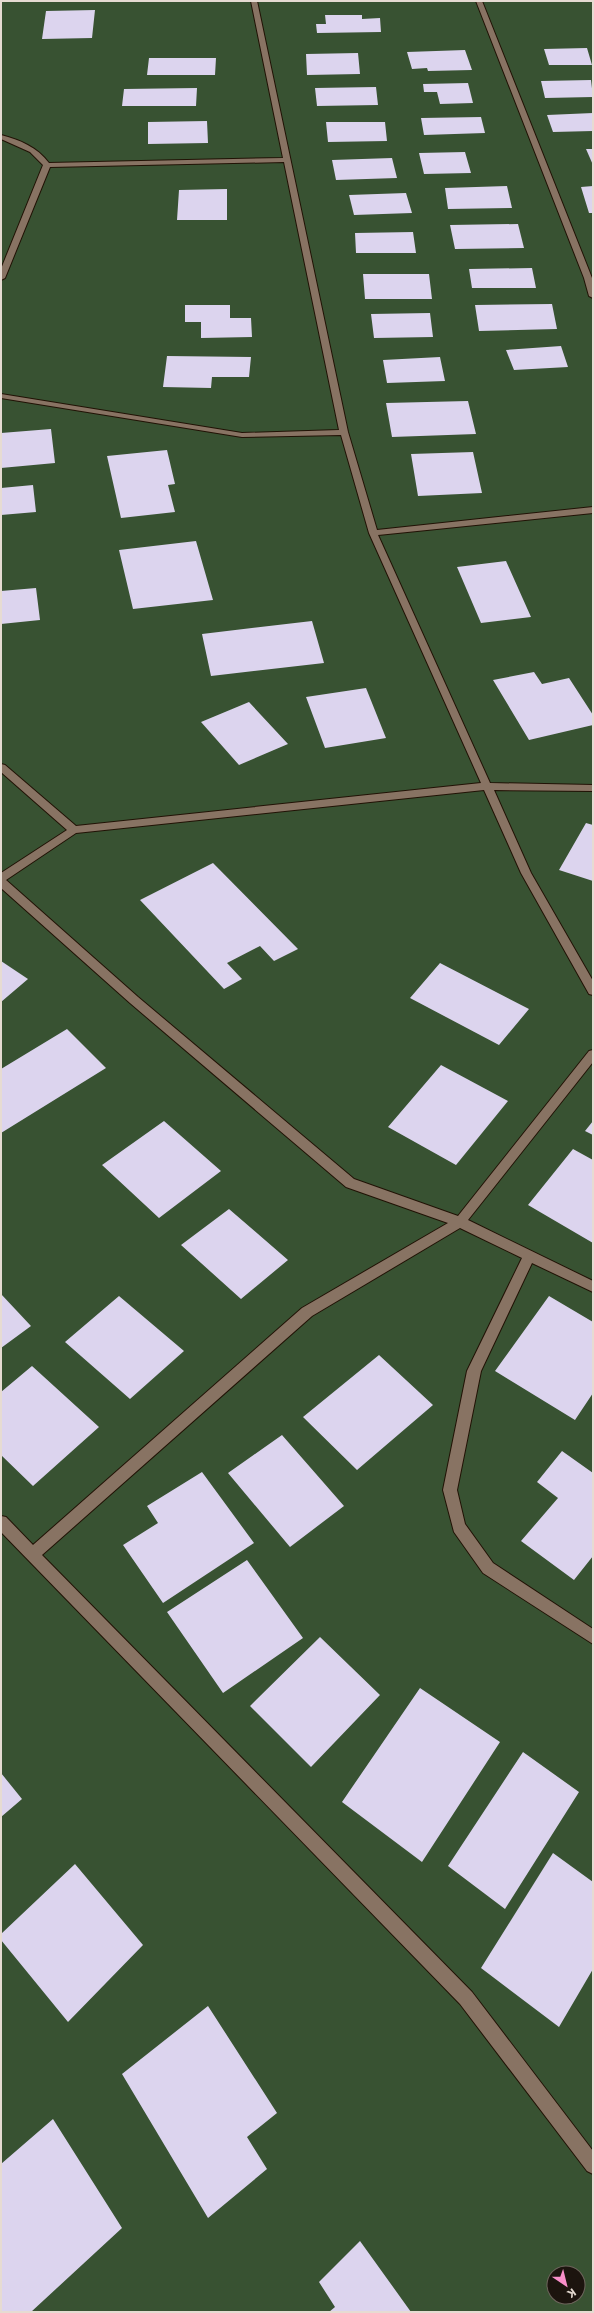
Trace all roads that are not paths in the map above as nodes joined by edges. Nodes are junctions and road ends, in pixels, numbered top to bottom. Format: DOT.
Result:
graph roads {
  1 [pos="254,1"];
  2 [pos="478,1"];
  3 [pos="1,137"];
  4 [pos="287,160"];
  5 [pos="47,165"];
  6 [pos="1,278"];
  7 [pos="590,278"];
  8 [pos="593,296"];
  9 [pos="1,396"];
  10 [pos="344,432"];
  11 [pos="593,510"];
  12 [pos="373,533"];
  13 [pos="1,767"];
  14 [pos="487,786"];
  15 [pos="593,788"];
  16 [pos="74,830"];
  17 [pos="1,878"];
  18 [pos="1,882"];
  19 [pos="593,991"];
  20 [pos="593,1054"];
  21 [pos="460,1222"];
  22 [pos="530,1255"];
  23 [pos="593,1286"];
  24 [pos="1,1522"];
  25 [pos="33,1554"];
  26 [pos="593,1637"];
  27 [pos="593,2166"];
  1 -- 4 [label="street"];
  2 -- 7 [label="street"];
  3 -- 5 [label="street"];
  4 -- 5 [label="street"];
  4 -- 10 [label="street"];
  5 -- 6 [label="street"];
  7 -- 8 [label="street"];
  9 -- 10 [label="street"];
  10 -- 12 [label="street"];
  11 -- 12 [label="street"];
  12 -- 14 [label="street"];
  13 -- 16 [label="street"];
  14 -- 15 [label="street"];
  14 -- 16 [label="street"];
  14 -- 19 [label="street"];
  16 -- 17 [label="street"];
  18 -- 21 [label="street"];
  20 -- 21 [label="street"];
  21 -- 22 [label="street"];
  21 -- 25 [label="street"];
  22 -- 23 [label="street"];
  22 -- 26 [label="street"];
  24 -- 25 [label="street"];
  25 -- 27 [label="street"];
}
